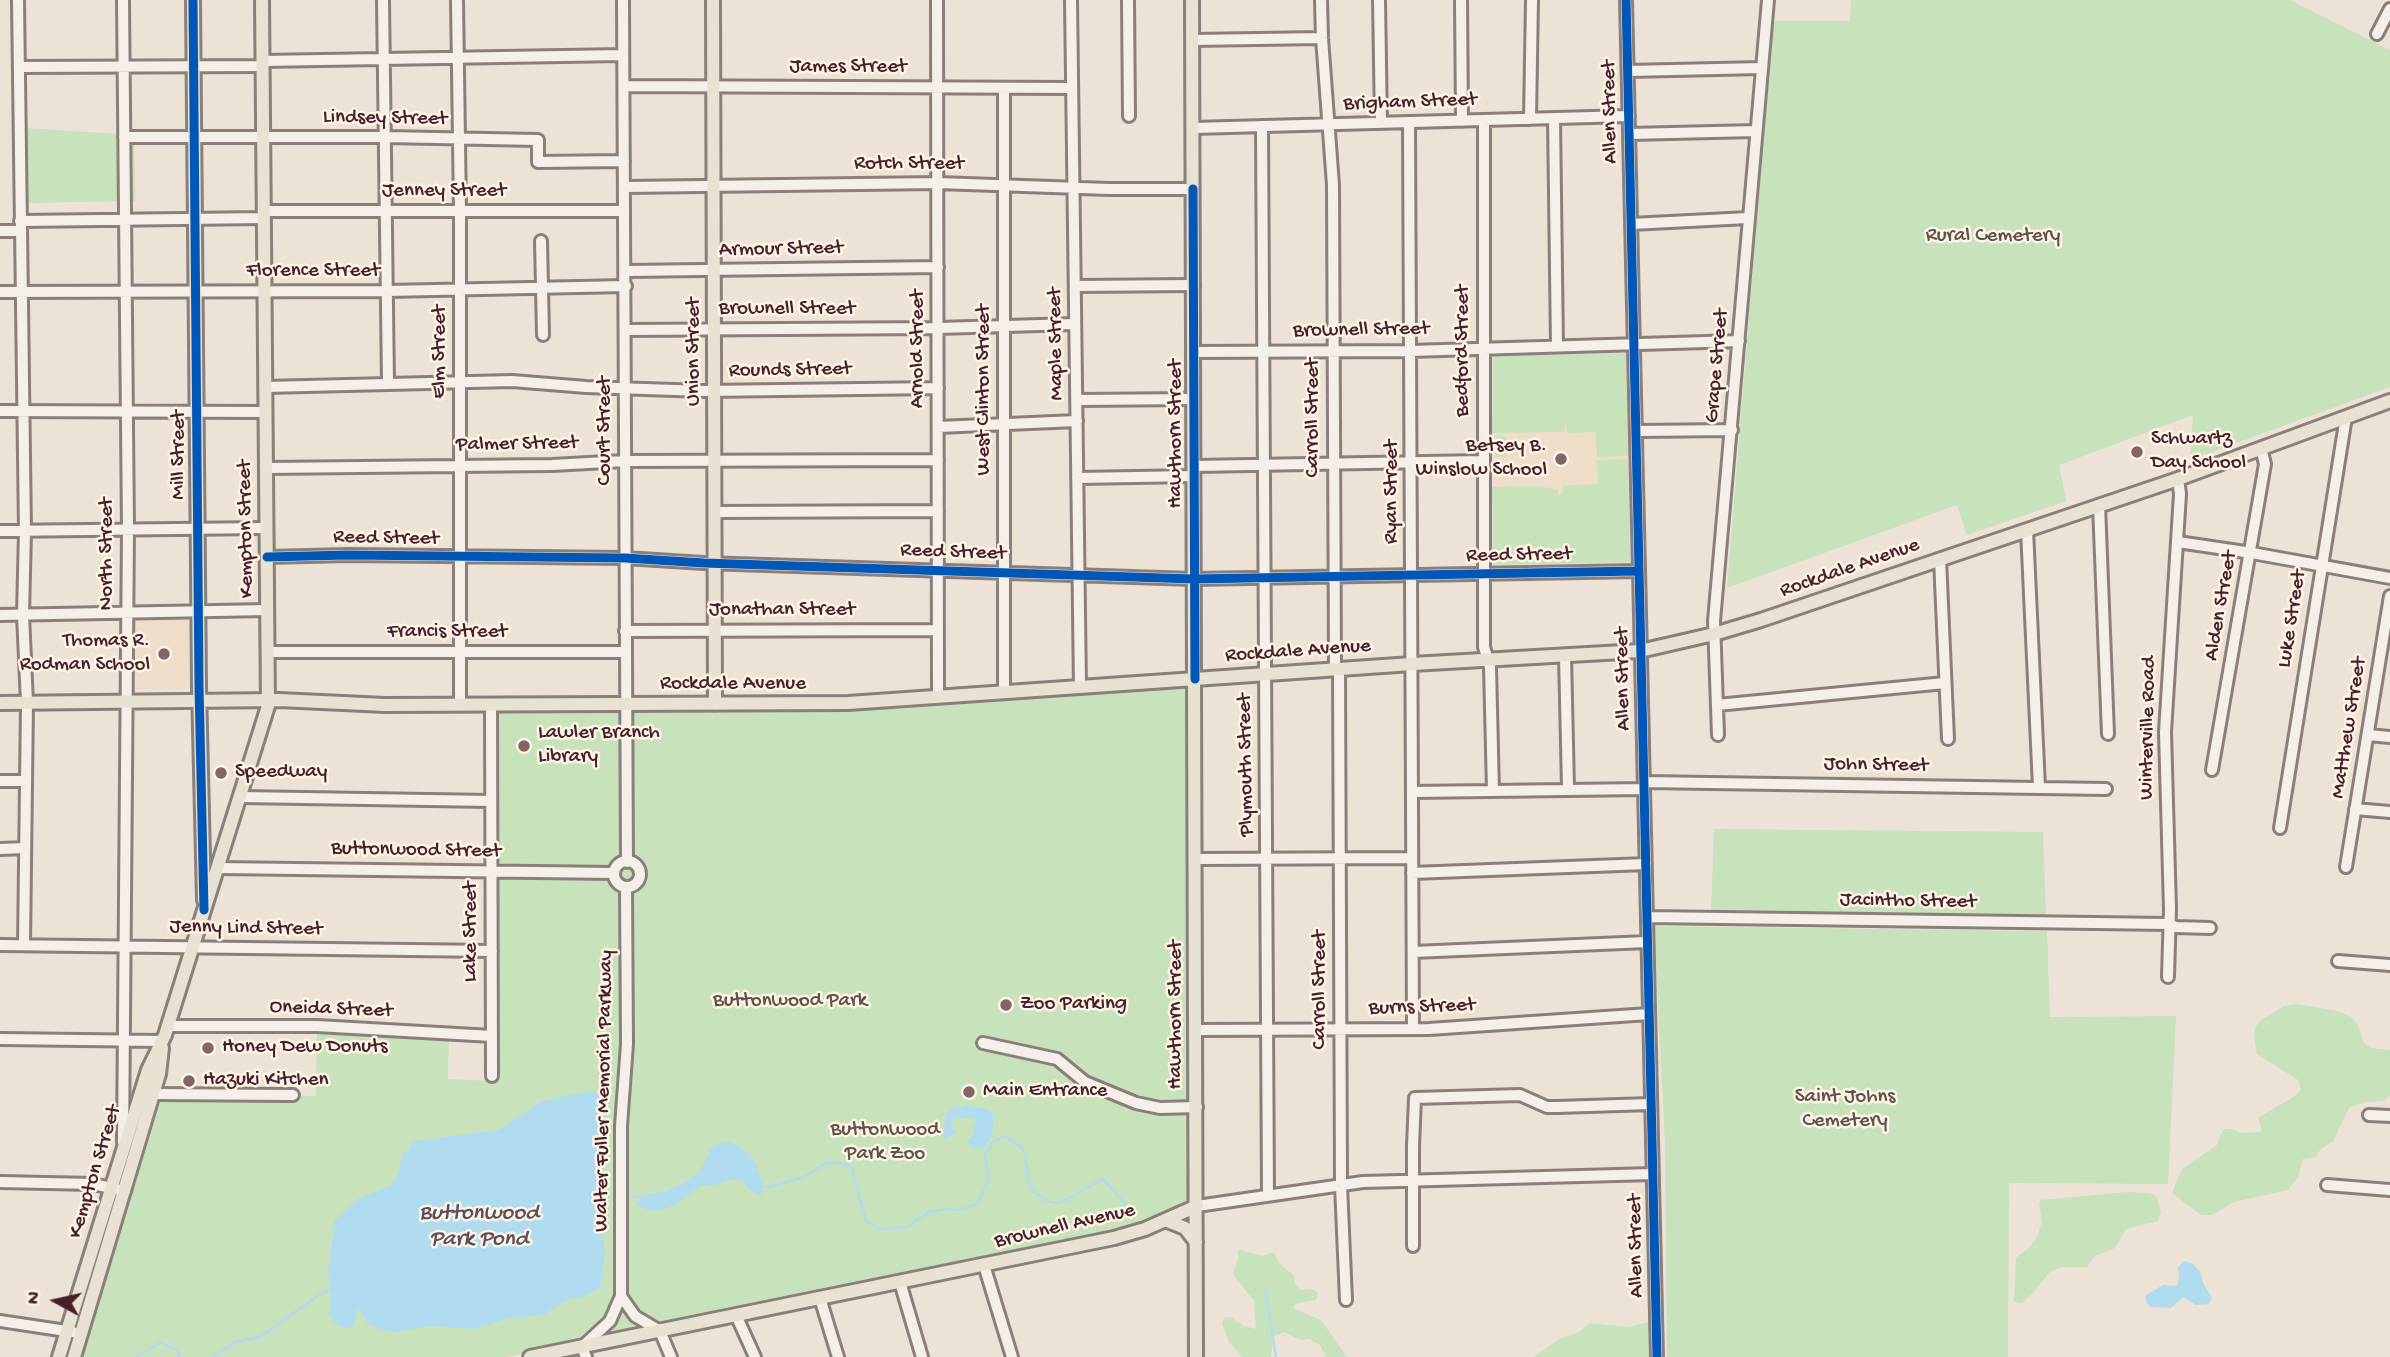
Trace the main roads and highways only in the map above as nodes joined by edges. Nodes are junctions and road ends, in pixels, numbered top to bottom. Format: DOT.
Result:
graph roads {
  1 [pos="193,0"];
  2 [pos="262,0"];
  3 [pos="713,0"];
  4 [pos="1192,0"];
  5 [pos="2390,401"];
  6 [pos="1195,679"];
  7 [pos="268,701"];
  8 [pos="200,702"];
  9 [pos="0,703"];
  10 [pos="715,704"];
  11 [pos="204,910"];
  12 [pos="163,1041"];
  13 [pos="140,1116"];
  14 [pos="118,1189"];
  15 [pos="1197,1206"];
  16 [pos="1166,1220"];
  17 [pos="1196,1243"];
  18 [pos="584,1352"];
  19 [pos="59,1357"];
  20 [pos="74,1357"];
  21 [pos="530,1357"];
  22 [pos="1196,1357"];
  1 -- 8 [label="main road, Mill Street"];
  2 -- 7 [label="main road, Kempton Street"];
  3 -- 10 [label="main road, Union Street"];
  4 -- 6 [label="main road, Hawthorn Street"];
  5 -- 6 [label="main road, Rockdale Avenue"];
  6 -- 10 [label="main road, Rockdale Avenue"];
  6 -- 15 [label="main road, Hawthorn Street"];
  7 -- 8 [label="main road, Rockdale Avenue"];
  7 -- 10 [label="main road, Rockdale Avenue"];
  7 -- 11 [label="main road, Kempton Street"];
  8 -- 9 [label="main road, Rockdale Avenue"];
  8 -- 11 [label="main road, Mill Street"];
  11 -- 12 [label="main road, Kempton Street"];
  12 -- 13 [label="main road, Kempton Street"];
  12 -- 13 [label="main road, Kempton Street"];
  13 -- 14 [label="main road, Kempton Street"];
  13 -- 14 [label="main road, Kempton Street"];
  14 -- 19 [label="main road, Kempton Street"];
  14 -- 20 [label="main road, Kempton Street"];
  15 -- 16 [label="main road, Brownell Avenue"];
  15 -- 17 [label="main road, Hawthorn Street"];
  16 -- 17 [label="main road"];
  16 -- 18 [label="main road, Brownell Avenue"];
  17 -- 22 [label="main road, Hawthorn Street"];
  18 -- 21 [label="main road, Brownell Avenue"];
}
